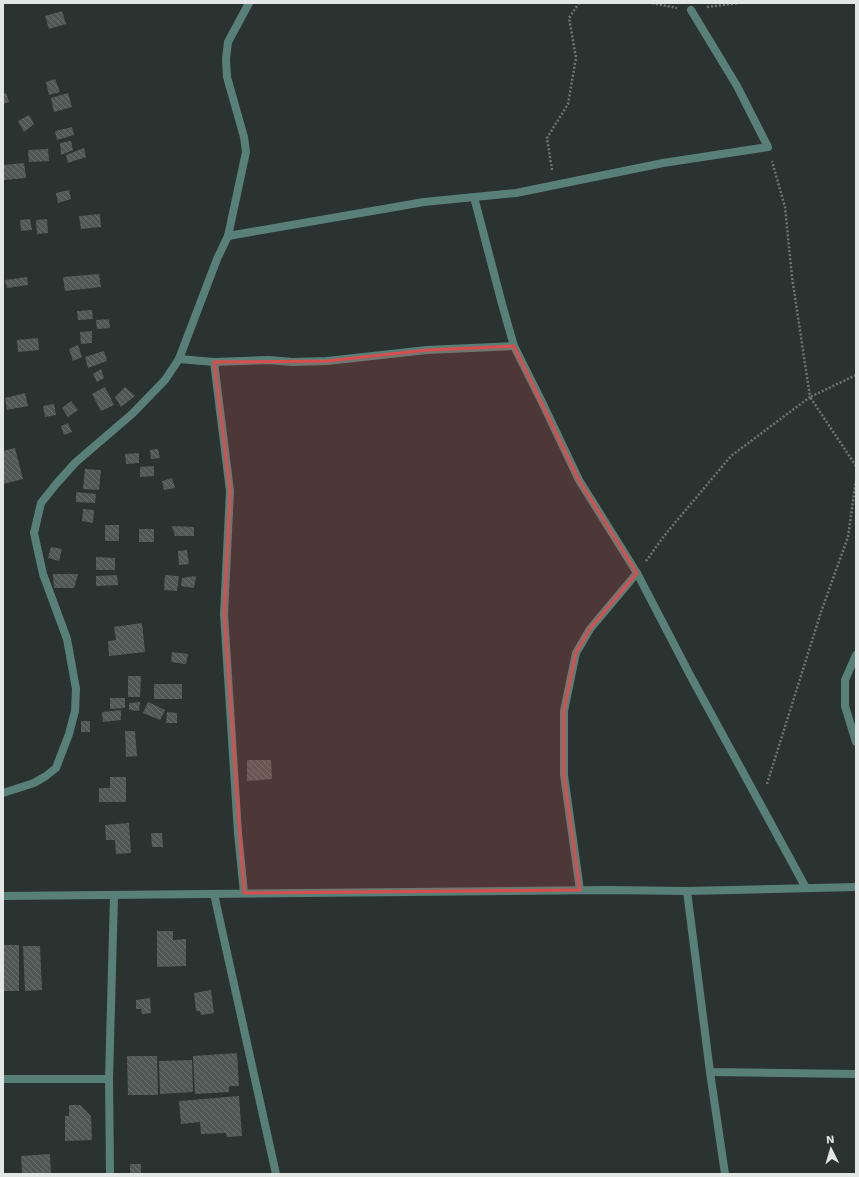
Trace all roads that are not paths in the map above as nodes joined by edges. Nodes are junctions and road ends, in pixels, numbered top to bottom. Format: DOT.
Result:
graph roads {
  1 [pos="249,3"];
  2 [pos="690,10"];
  3 [pos="474,197"];
  4 [pos="228,236"];
  5 [pos="514,346"];
  6 [pos="179,359"];
  7 [pos="214,362"];
  8 [pos="637,573"];
  9 [pos="856,655"];
  10 [pos="856,742"];
  11 [pos="3,793"];
  12 [pos="856,887"];
  13 [pos="806,888"];
  14 [pos="580,890"];
  15 [pos="686,891"];
  16 [pos="244,893"];
  17 [pos="214,894"];
  18 [pos="3,896"];
  19 [pos="114,896"];
  20 [pos="710,1072"];
  21 [pos="856,1074"];
  22 [pos="3,1079"];
  23 [pos="109,1079"];
  24 [pos="110,1174"];
  25 [pos="276,1174"];
  26 [pos="725,1174"];
  1 -- 4 [label="street"];
  2 -- 3 [label="street"];
  3 -- 4 [label="street"];
  3 -- 5 [label="street"];
  4 -- 6 [label="street"];
  5 -- 7 [label="street"];
  5 -- 8 [label="street"];
  6 -- 7 [label="street"];
  6 -- 11 [label="street"];
  7 -- 16 [label="street"];
  8 -- 13 [label="street"];
  8 -- 14 [label="street"];
  9 -- 10 [label="street"];
  12 -- 13 [label="street"];
  13 -- 15 [label="street"];
  14 -- 15 [label="street"];
  14 -- 16 [label="street"];
  15 -- 20 [label="street"];
  16 -- 17 [label="street"];
  17 -- 19 [label="street"];
  17 -- 25 [label="street"];
  18 -- 19 [label="street"];
  19 -- 23 [label="street"];
  20 -- 21 [label="street"];
  20 -- 26 [label="street"];
  22 -- 23 [label="street"];
  23 -- 24 [label="street"];
}
